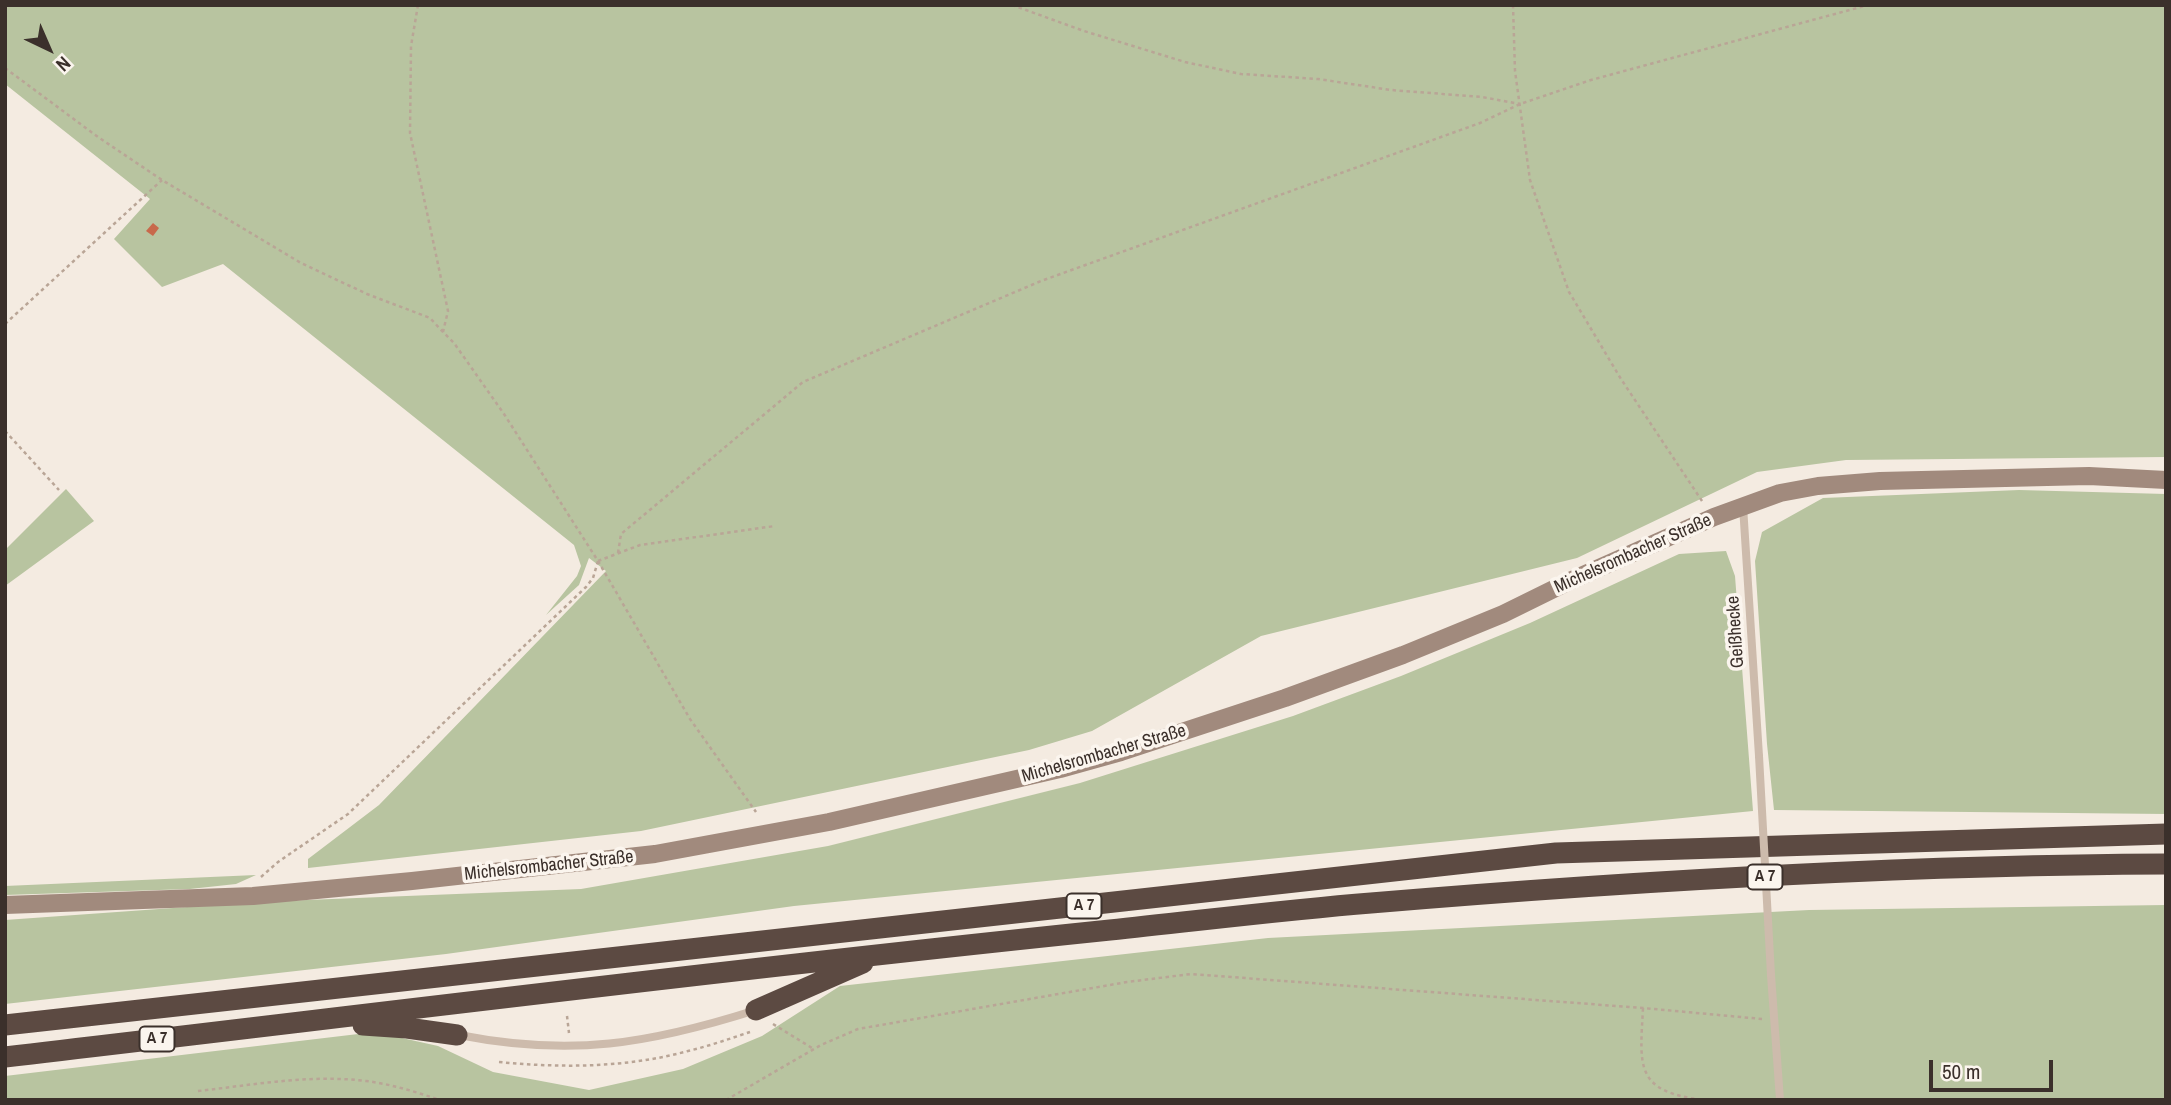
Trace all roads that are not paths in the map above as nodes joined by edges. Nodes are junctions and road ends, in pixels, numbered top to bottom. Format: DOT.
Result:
graph roads {
  1 [pos="2166,480"];
  2 [pos="1743,506"];
  3 [pos="2166,834"];
  4 [pos="2166,864"];
  5 [pos="5,905"];
  6 [pos="888,953"];
  7 [pos="764,1017"];
  8 [pos="308,1021"];
  9 [pos="5,1025"];
  10 [pos="457,1035"];
  11 [pos="5,1057"];
  12 [pos="1780,1100"];
  1 -- 2 [label="main road, Michelsrombacher Straße"];
  2 -- 5 [label="main road, Michelsrombacher Straße"];
  2 -- 12 [label="lane, Geißhecke, bridge"];
  3 -- 9 [label="highway, A 7"];
  4 -- 6 [label="highway, A 7"];
  6 -- 7 [label="highway"];
  6 -- 8 [label="highway, A 7"];
  7 -- 10 [label="lane"];
  8 -- 10 [label="highway"];
  8 -- 11 [label="highway, A 7"];
}
